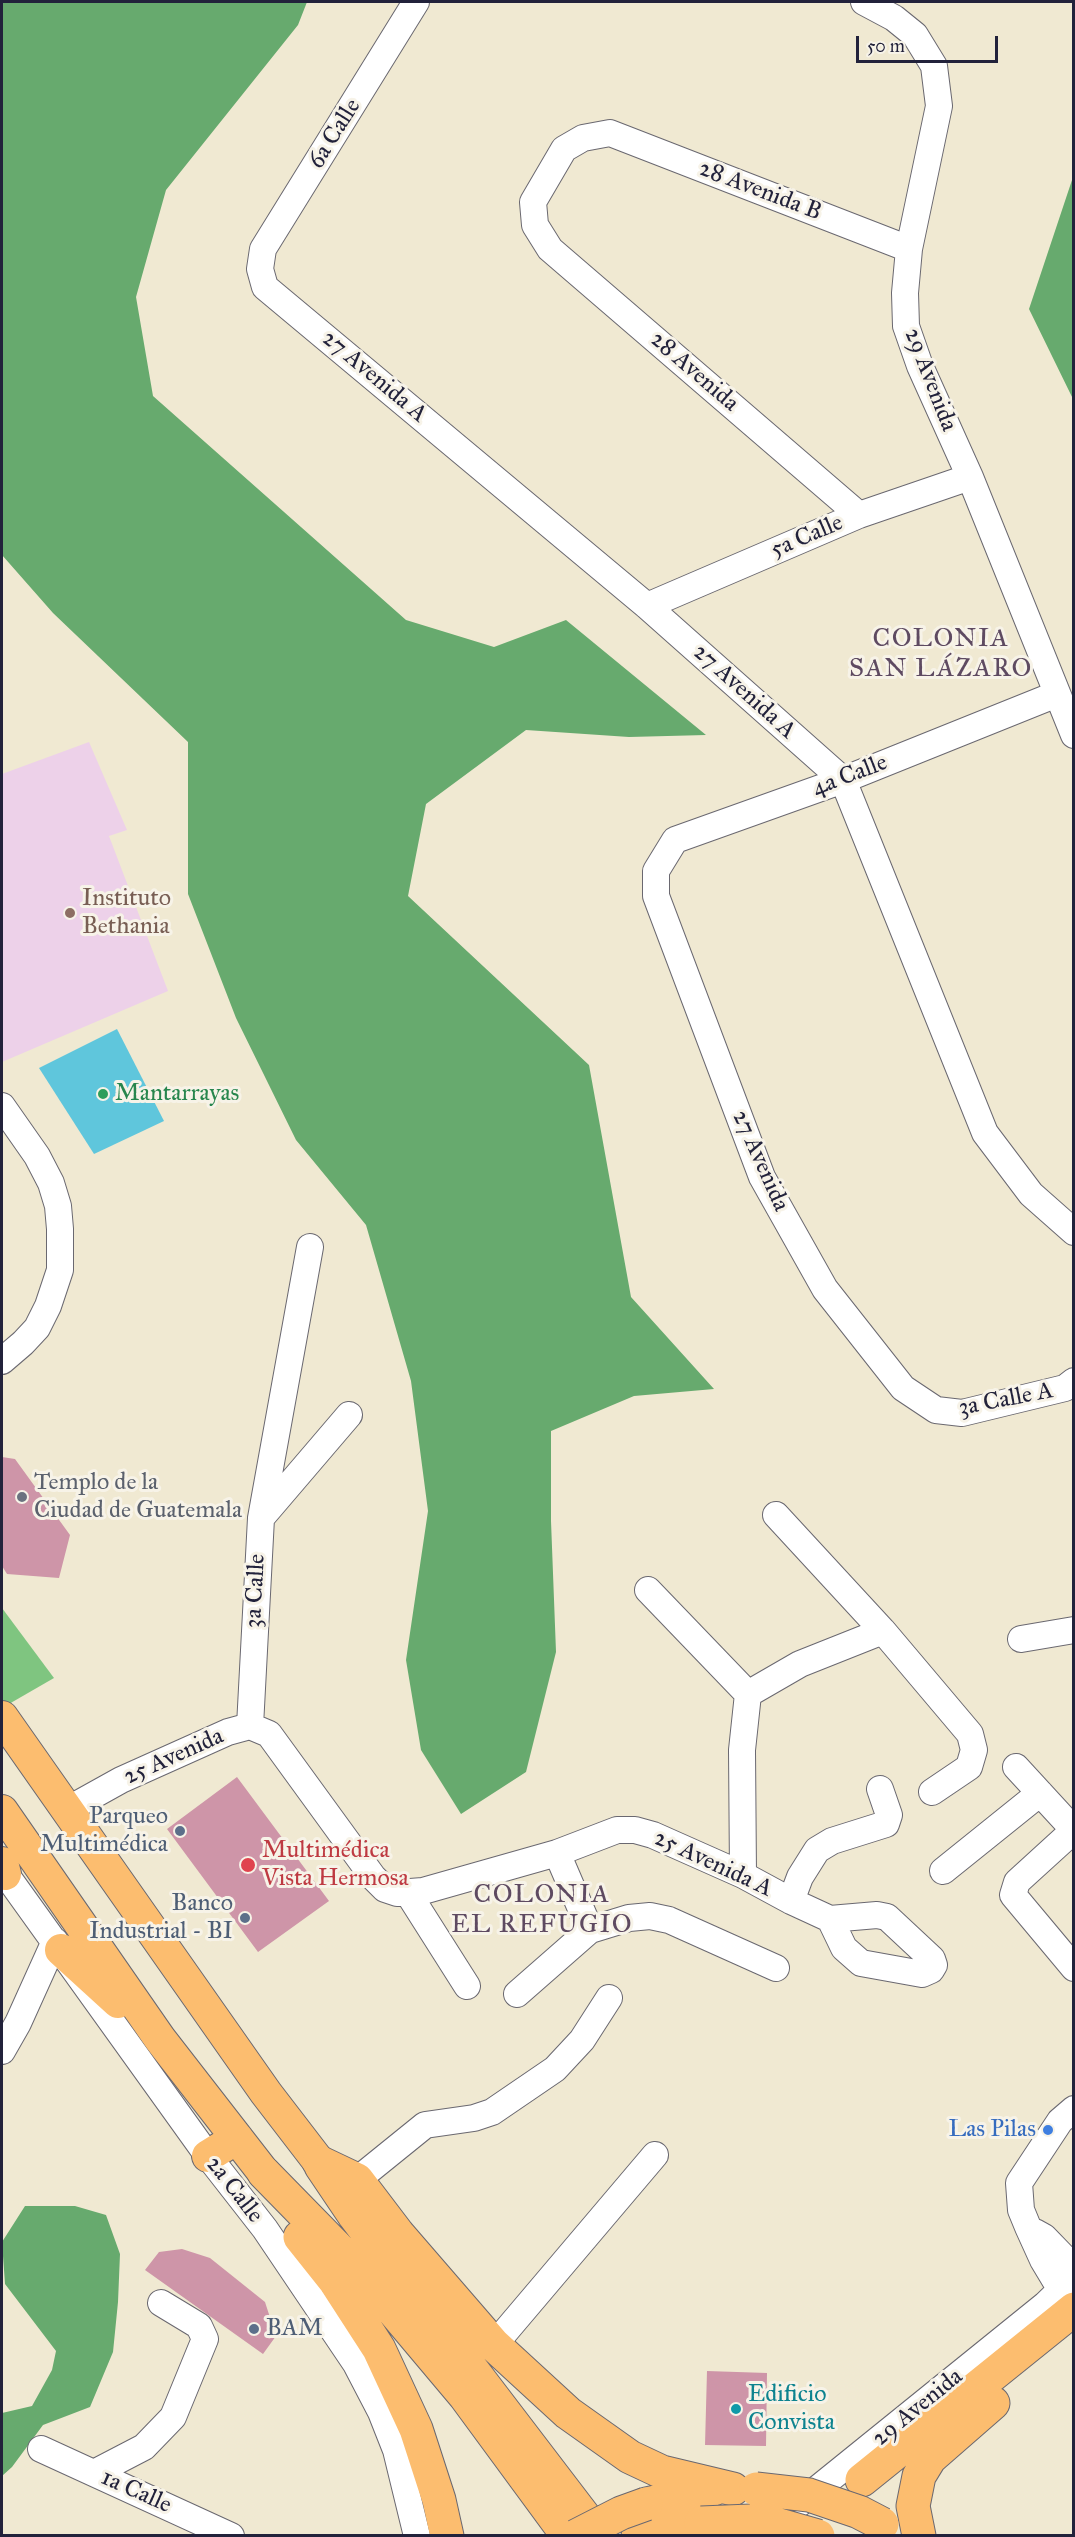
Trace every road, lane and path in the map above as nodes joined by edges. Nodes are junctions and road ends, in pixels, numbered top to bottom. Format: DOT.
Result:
graph roads {
  1 [pos="416,2"];
  2 [pos="864,2"];
  3 [pos="610,133"];
  4 [pos="909,249"];
  5 [pos="260,269"];
  6 [pos="970,477"];
  7 [pos="859,515"];
  8 [pos="647,606"];
  9 [pos="1057,694"];
  10 [pos="1074,735"];
  11 [pos="843,780"];
  12 [pos="656,871"];
  13 [pos="2,1106"];
  14 [pos="1074,1232"];
  15 [pos="310,1247"];
  16 [pos="2,1361"];
  17 [pos="1074,1381"];
  18 [pos="936,1410"];
  19 [pos="349,1415"];
  20 [pos="776,1515"];
  21 [pos="261,1518"];
  22 [pos="648,1590"];
  23 [pos="1074,1630"];
  24 [pos="884,1631"];
  25 [pos="1021,1640"];
  26 [pos="748,1694"];
  27 [pos="2,1717"];
  28 [pos="250,1726"];
  29 [pos="1016,1767"];
  30 [pos="880,1789"];
  31 [pos="932,1792"];
  32 [pos="1040,1792"];
  33 [pos="67,1810"];
  34 [pos="2,1811"];
  35 [pos="1074,1830"];
  36 [pos="557,1853"];
  37 [pos="3,1869"];
  38 [pos="943,1871"];
  39 [pos="743,1875"];
  40 [pos="396,1891"];
  41 [pos="791,1901"];
  42 [pos="830,1919"];
  43 [pos="590,1930"];
  44 [pos="58,1945"];
  45 [pos="776,1968"];
  46 [pos="1074,1968"];
  47 [pos="467,1986"];
  48 [pos="517,1994"];
  49 [pos="609,1998"];
  50 [pos="160,2039"];
  51 [pos="2,2051"];
  52 [pos="266,2093"];
  53 [pos="1071,2116"];
  54 [pos="294,2131"];
  55 [pos="233,2133"];
  56 [pos="655,2155"];
  57 [pos="208,2156"];
  58 [pos="319,2162"];
  59 [pos="261,2170"];
  60 [pos="357,2180"];
  61 [pos="1071,2286"];
  62 [pos="161,2303"];
  63 [pos="1074,2336"];
  64 [pos="494,2344"];
  65 [pos="516,2428"];
  66 [pos="41,2449"];
  67 [pos="94,2473"];
  68 [pos="862,2481"];
  69 [pos="738,2488"];
  70 [pos="647,2523"];
  71 [pos="891,2530"];
  72 [pos="231,2535"];
  73 [pos="417,2535"];
  74 [pos="447,2535"];
  75 [pos="568,2535"];
  76 [pos="576,2535"];
  77 [pos="599,2535"];
  78 [pos="619,2535"];
  79 [pos="760,2535"];
  80 [pos="818,2535"];
  81 [pos="920,2535"];
  1 -- 5 [label="street, 6a Calle"];
  2 -- 4 [label="street, 29 Avenida"];
  3 -- 4 [label="street, 28 Avenida B"];
  3 -- 7 [label="street, 28 Avenida"];
  4 -- 6 [label="street, 29 Avenida"];
  5 -- 8 [label="street, 27 Avenida A"];
  6 -- 7 [label="street, 5a Calle"];
  6 -- 9 [label="street, 29 Avenida"];
  7 -- 8 [label="street, 5a Calle"];
  8 -- 11 [label="street, 27 Avenida A"];
  9 -- 10 [label="street, 29 Avenida"];
  9 -- 11 [label="street, 4a Calle"];
  11 -- 12 [label="street, 4a Calle"];
  11 -- 14 [label="street, 27 Avenida A"];
  12 -- 18 [label="street, 27 Avenida"];
  13 -- 16 [label="street"];
  15 -- 21 [label="street, 3a Calle"];
  17 -- 18 [label="street, 3a Calle A"];
  19 -- 21 [label="street"];
  20 -- 24 [label="street"];
  21 -- 28 [label="street, 3a Calle"];
  22 -- 26 [label="street"];
  23 -- 25 [label="street"];
  24 -- 26 [label="street"];
  24 -- 31 [label="street"];
  26 -- 39 [label="street"];
  27 -- 33 [label="main road"];
  28 -- 33 [label="street, 25 Avenida"];
  28 -- 40 [label="street"];
  29 -- 32 [label="street"];
  30 -- 41 [label="street"];
  32 -- 35 [label="street"];
  32 -- 38 [label="street"];
  33 -- 52 [label="main road"];
  34 -- 50 [label="main road"];
  35 -- 46 [label="street"];
  36 -- 39 [label="street, 25 Avenida A"];
  36 -- 40 [label="street, 25 Avenida A"];
  36 -- 43 [label="street"];
  37 -- 44 [label="street, 2a Calle"];
  39 -- 41 [label="street, 25 Avenida A"];
  40 -- 47 [label="street"];
  41 -- 42 [label="street, 25 Avenida A"];
  43 -- 45 [label="street"];
  43 -- 48 [label="street"];
  44 -- 50 [label="main road"];
  44 -- 51 [label="street"];
  44 -- 57 [label="street, 2a Calle"];
  49 -- 60 [label="street"];
  50 -- 55 [label="main road"];
  52 -- 54 [label="main road"];
  52 -- 55 [label="main road"];
  53 -- 61 [label="street"];
  54 -- 58 [label="main road"];
  54 -- 59 [label="main road"];
  55 -- 57 [label="main road"];
  55 -- 59 [label="main road"];
  56 -- 64 [label="street"];
  57 -- 73 [label="street, 2a Calle"];
  58 -- 60 [label="highway"];
  58 -- 65 [label="highway"];
  59 -- 74 [label="highway"];
  59 -- 75 [label="highway"];
  60 -- 64 [label="highway"];
  61 -- 68 [label="highway"];
  61 -- 79 [label="street, 29 Avenida"];
  62 -- 67 [label="street"];
  63 -- 81 [label="highway"];
  64 -- 69 [label="highway"];
  65 -- 77 [label="highway"];
  65 -- 78 [label="highway"];
  66 -- 67 [label="street, 1a Calle"];
  67 -- 72 [label="street, 1a Calle"];
  69 -- 70 [label="highway"];
  69 -- 71 [label="highway, bridge"];
  70 -- 76 [label="highway, bridge"];
  70 -- 80 [label="highway, bridge"];
}
